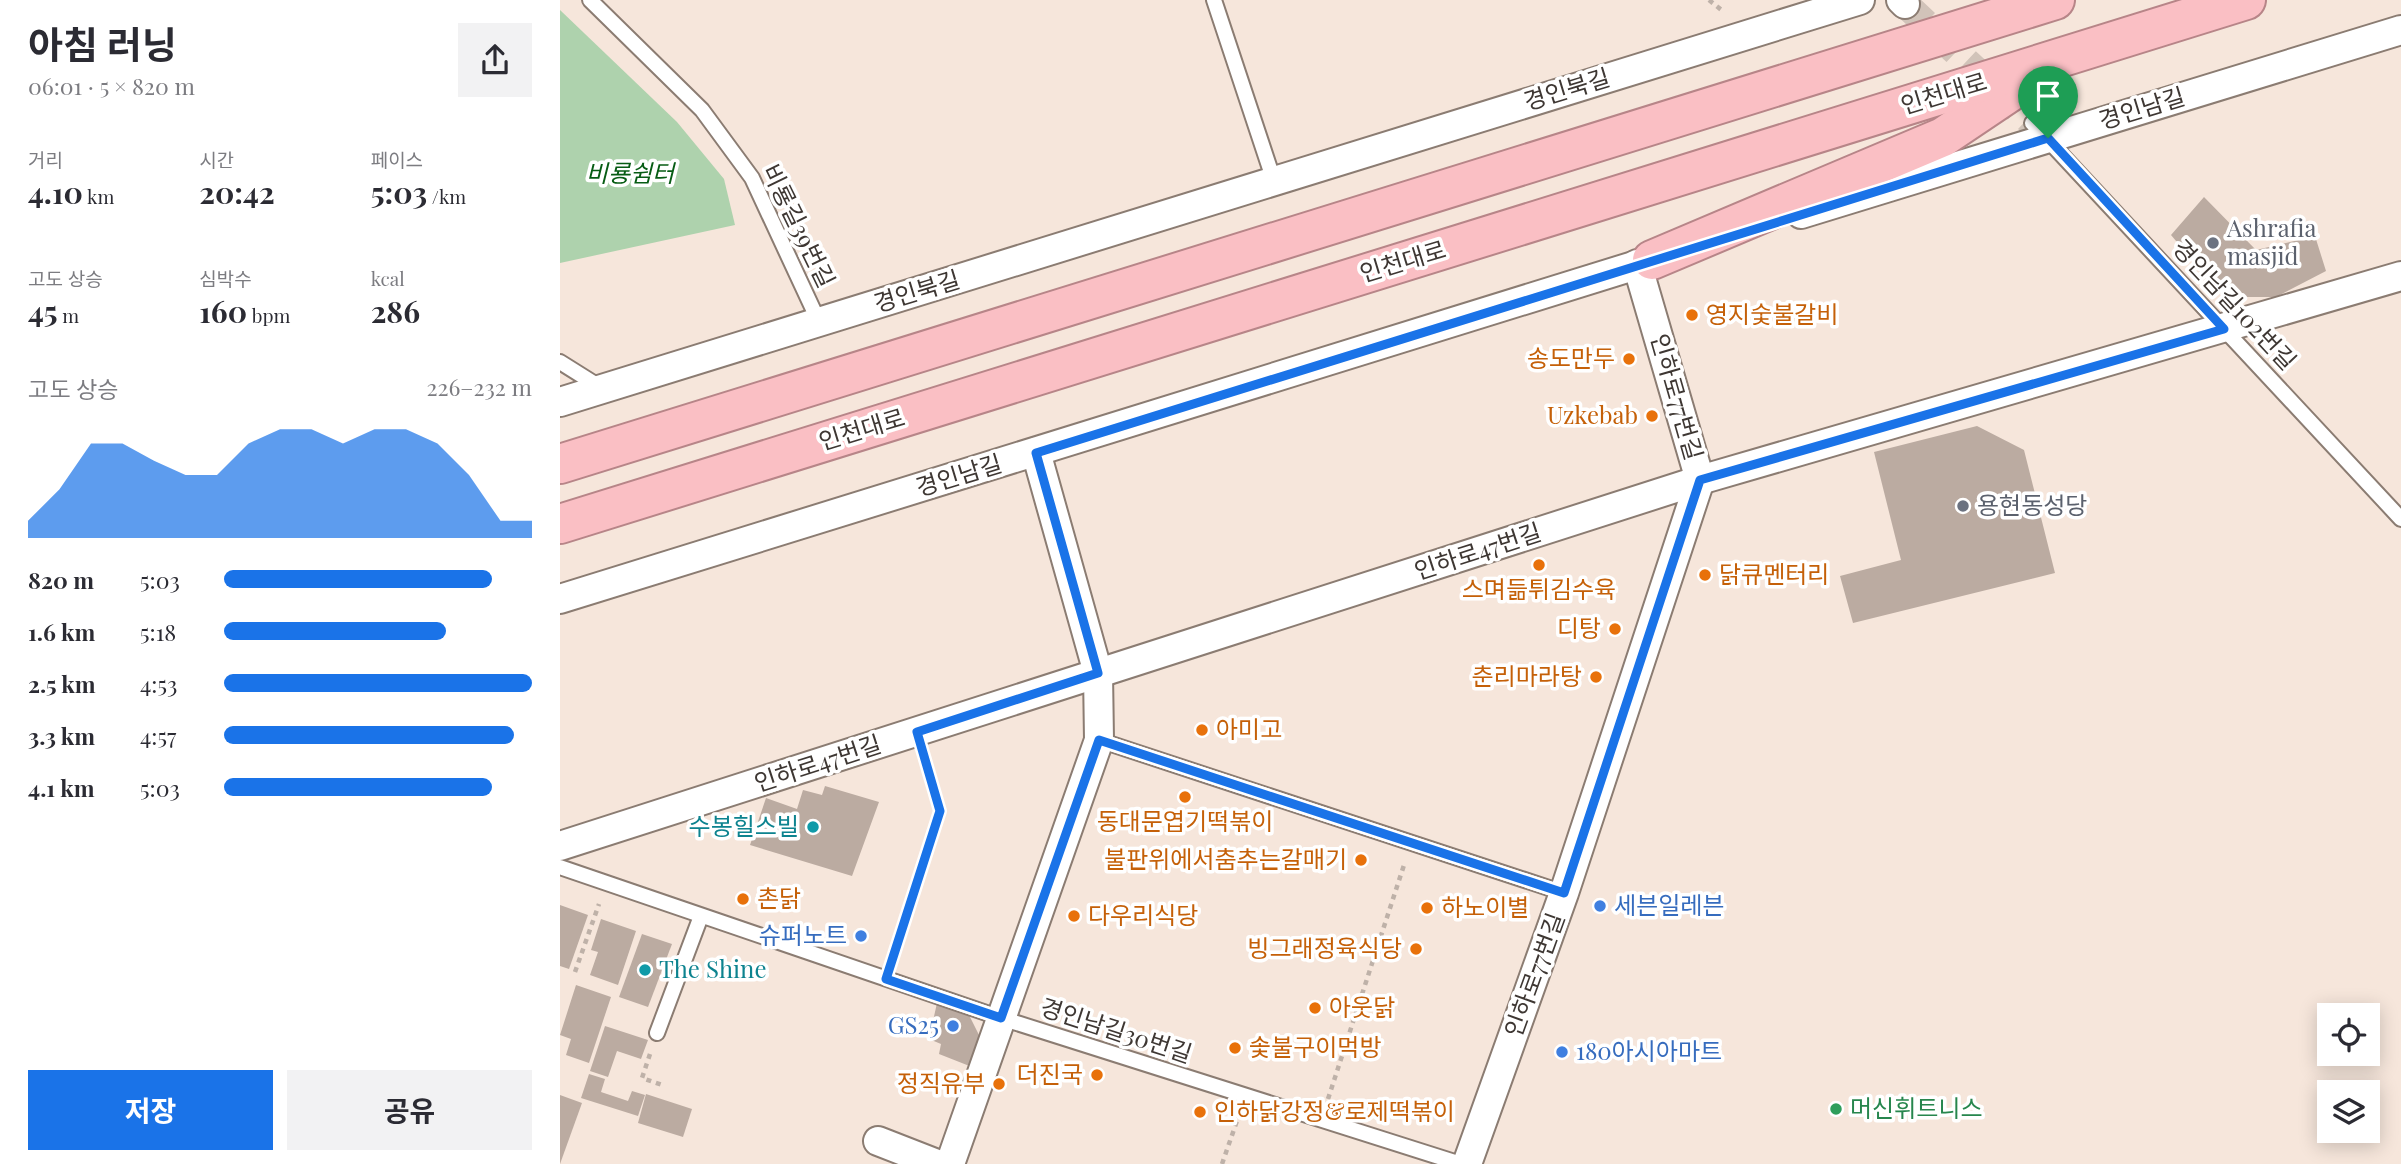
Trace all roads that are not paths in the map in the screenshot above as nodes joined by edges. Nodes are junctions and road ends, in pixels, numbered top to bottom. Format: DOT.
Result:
graph roads {
  1 [pos="590,0"];
  2 [pos="1214,0"];
  3 [pos="1860,0"];
  4 [pos="2055,0"];
  5 [pos="2246,0"];
  6 [pos="2401,30"];
  7 [pos="2060,58"];
  8 [pos="2040,131"];
  9 [pos="1274,181"];
  10 [pos="1645,262"];
  11 [pos="2401,275"];
  12 [pos="819,322"];
  13 [pos="2224,329"];
  14 [pos="560,362"];
  15 [pos="603,389"];
  16 [pos="560,402"];
  17 [pos="1036,453"];
  18 [pos="560,464"];
  19 [pos="1700,480"];
  20 [pos="2401,519"];
  21 [pos="560,524"];
  22 [pos="560,599"];
  23 [pos="1098,673"];
  24 [pos="1099,740"];
  25 [pos="560,846"];
  26 [pos="560,867"];
  27 [pos="1564,893"];
  28 [pos="701,916"];
  29 [pos="1001,1018"];
  30 [pos="657,1033"];
  31 [pos="878,1141"];
  32 [pos="936,1164"];
  33 [pos="950,1164"];
  34 [pos="1461,1164"];
  35 [pos="1467,1164"];
  1 -- 12 [label="lane, 비룡길39번길"];
  2 -- 9 [label="lane"];
  3 -- 9 [label="street, 경인북길"];
  4 -- 18 [label="highway"];
  5 -- 7 [label="highway, 인천대로"];
  6 -- 8 [label="street, 경인남길"];
  7 -- 10 [label="highway"];
  7 -- 21 [label="highway, 인천대로"];
  8 -- 10 [label="street, 경인남길"];
  8 -- 13 [label="lane, 경인남길102번길"];
  9 -- 12 [label="street, 경인북길"];
  10 -- 17 [label="street, 경인남길"];
  10 -- 19 [label="street, 인하로77번길"];
  11 -- 13 [label="street, 인하로47번길"];
  12 -- 15 [label="street, 경인북길"];
  13 -- 19 [label="street, 인하로47번길"];
  13 -- 20 [label="lane, 경인남길102번길"];
  14 -- 15 [label="lane"];
  15 -- 16 [label="street, 경인북길"];
  17 -- 22 [label="street, 경인남길"];
  17 -- 23 [label="street"];
  19 -- 23 [label="street, 인하로47번길"];
  19 -- 27 [label="street, 인하로77번길"];
  23 -- 24 [label="street"];
  23 -- 25 [label="street, 인하로47번길"];
  24 -- 27 [label="lane"];
  24 -- 29 [label="street"];
  26 -- 28 [label="lane, 경인남길30번길"];
  27 -- 35 [label="street, 인하로77번길"];
  28 -- 29 [label="lane, 경인남길30번길"];
  28 -- 30 [label="lane"];
  29 -- 33 [label="street"];
  29 -- 34 [label="lane, 경인남길30번길"];
  31 -- 32 [label="street"];
}
